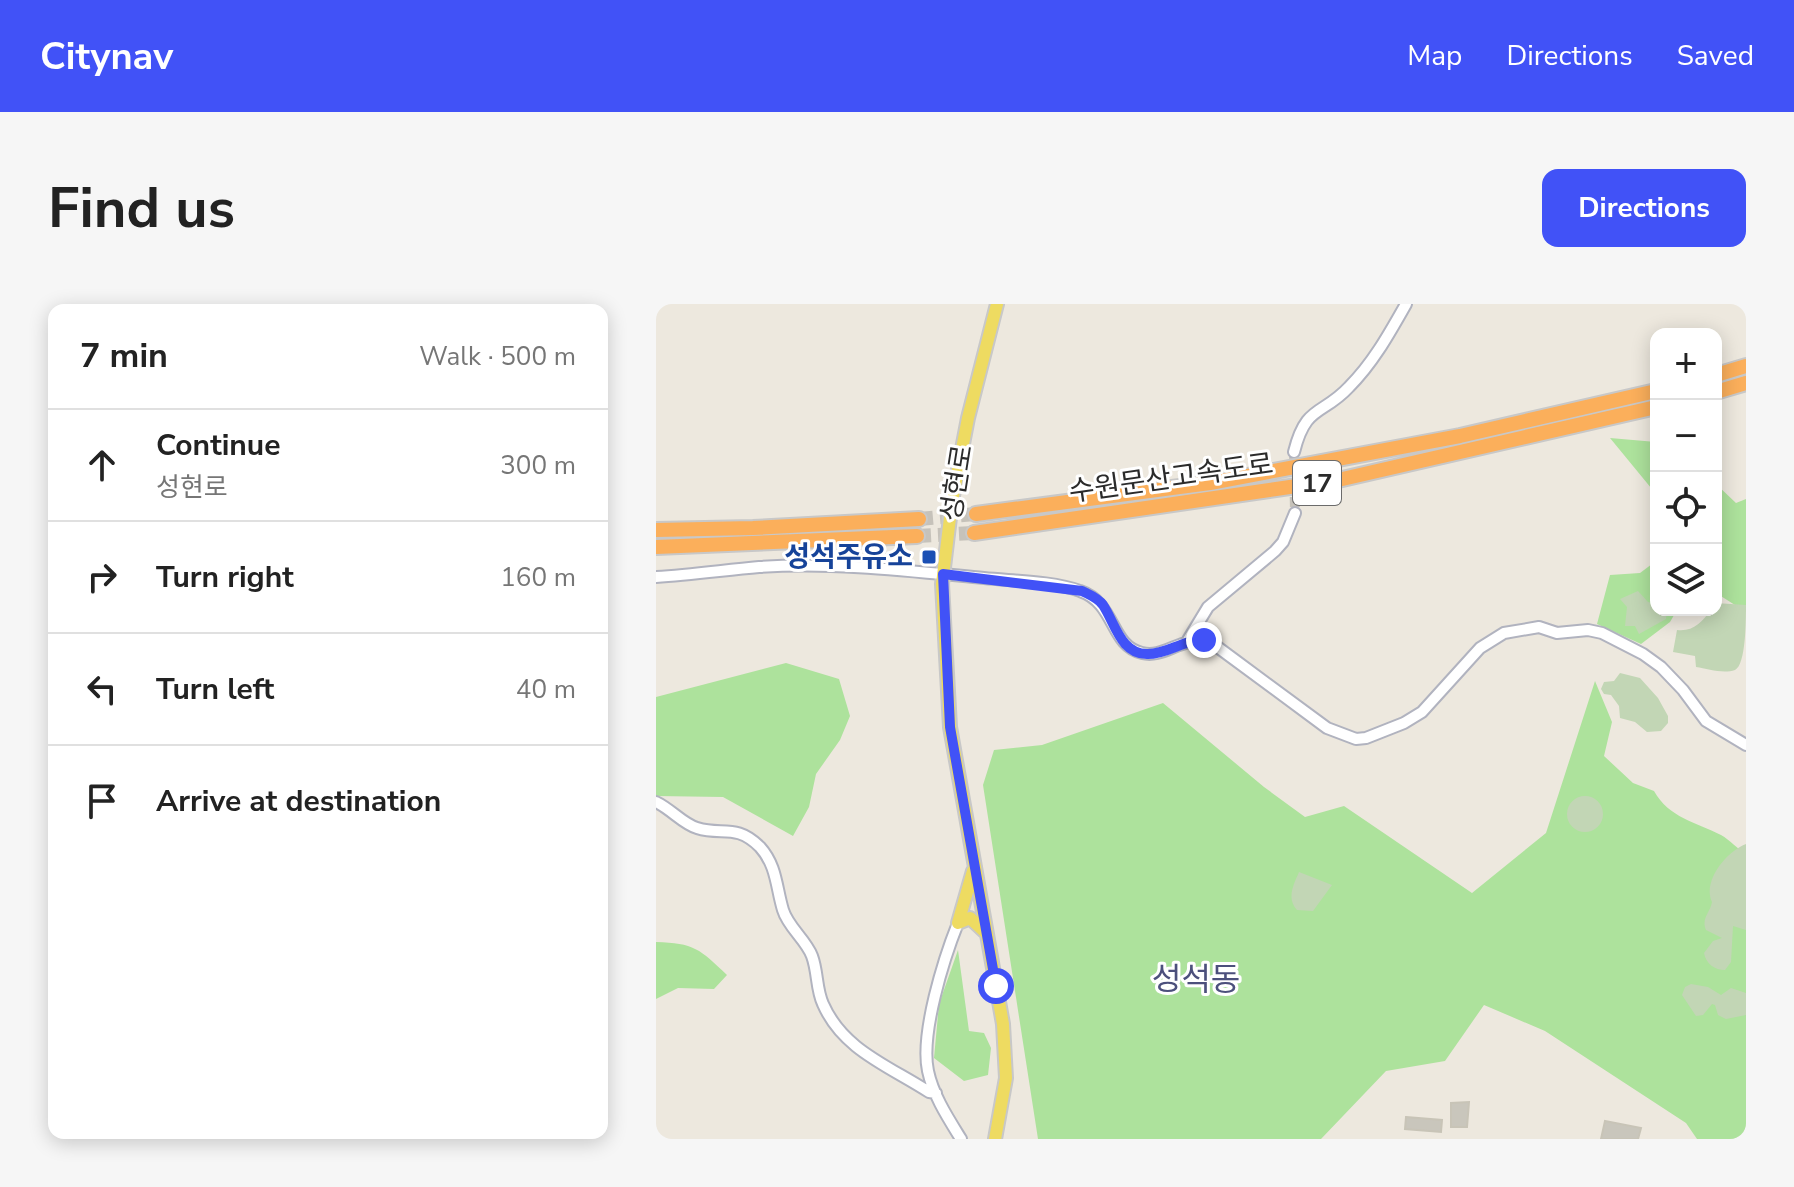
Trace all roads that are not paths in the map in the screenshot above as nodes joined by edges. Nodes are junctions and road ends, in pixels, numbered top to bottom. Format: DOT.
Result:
graph roads {
  1 [pos="997,304"];
  2 [pos="1406,304"];
  3 [pos="1746,366"];
  4 [pos="1722,373"];
  5 [pos="1746,383"];
  6 [pos="1722,390"];
  7 [pos="1650,392"];
  8 [pos="1650,408"];
  9 [pos="1294,452"];
  10 [pos="1295,513"];
  11 [pos="976,514"];
  12 [pos="919,519"];
  13 [pos="656,530"];
  14 [pos="974,533"];
  15 [pos="917,536"];
  16 [pos="656,547"];
  17 [pos="943,574"];
  18 [pos="656,577"];
  19 [pos="1188,640"];
  20 [pos="1746,745"];
  21 [pos="656,802"];
  22 [pos="974,864"];
  23 [pos="958,923"];
  24 [pos="988,936"];
  25 [pos="936,1093"];
  26 [pos="961,1139"];
  27 [pos="995,1139"];
  1 -- 17 [label="main road, 성현로"];
  2 -- 9 [label="street"];
  3 -- 4 [label="highway"];
  5 -- 6 [label="highway"];
  7 -- 11 [label="highway, 수원문산고속도로 / 17"];
  8 -- 14 [label="highway, 수원문산고속도로 / 17"];
  10 -- 19 [label="street"];
  12 -- 13 [label="highway"];
  15 -- 16 [label="highway"];
  17 -- 18 [label="street"];
  17 -- 19 [label="street"];
  17 -- 22 [label="main road, 성현로"];
  19 -- 20 [label="street"];
  21 -- 25 [label="street"];
  22 -- 23 [label="main road"];
  22 -- 24 [label="main road, 성현로"];
  23 -- 24 [label="main road"];
  23 -- 25 [label="street"];
  24 -- 27 [label="main road, 성현로"];
  25 -- 26 [label="street"];
}
